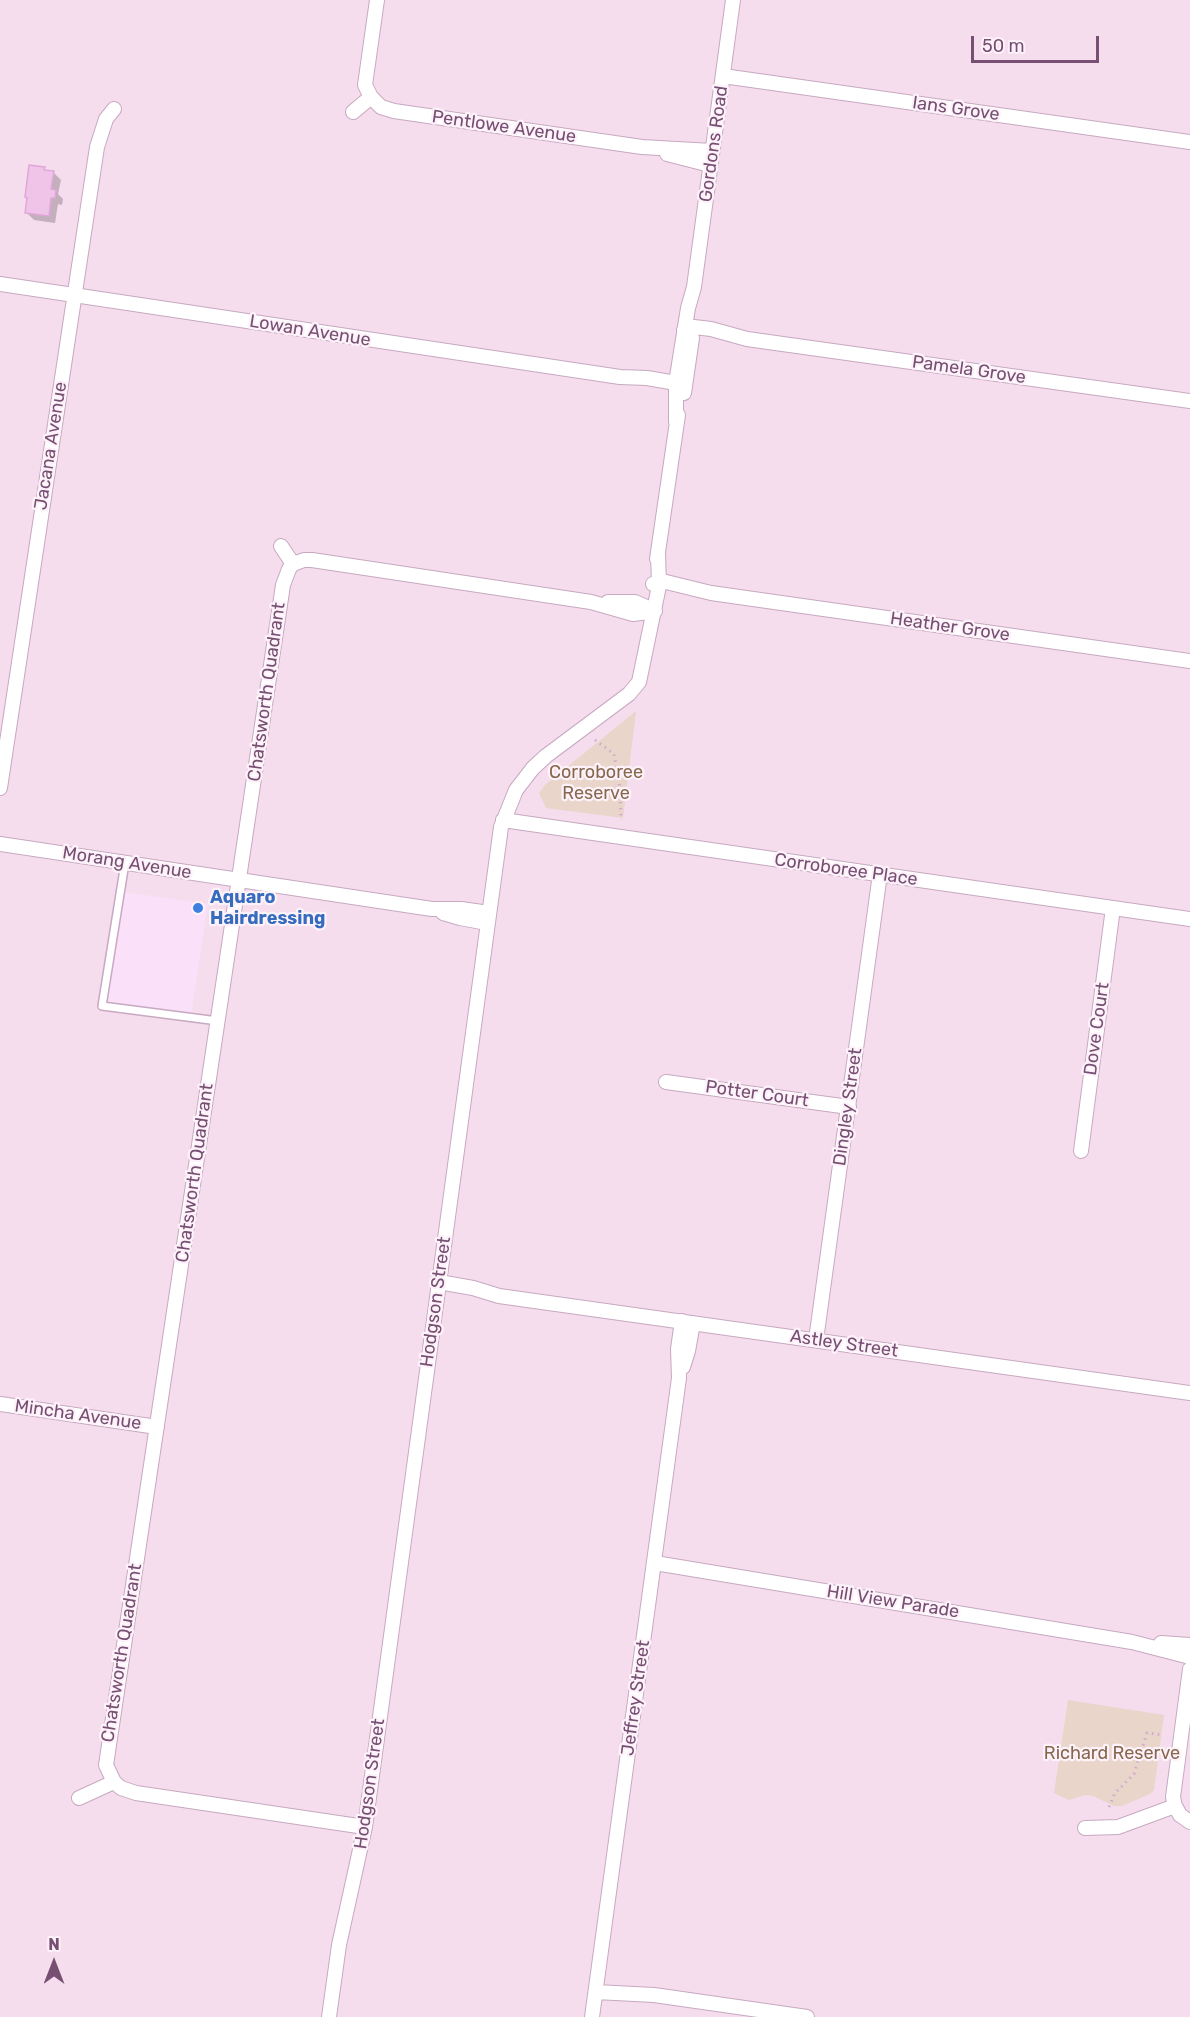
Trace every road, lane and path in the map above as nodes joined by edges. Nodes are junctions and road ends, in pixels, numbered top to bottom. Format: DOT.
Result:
graph roads {
  1 [pos="376,0"];
  2 [pos="733,0"];
  3 [pos="723,76"];
  4 [pos="371,97"];
  5 [pos="114,109"];
  6 [pos="353,112"];
  7 [pos="1190,142"];
  8 [pos="711,158"];
  9 [pos="0,284"];
  10 [pos="74,295"];
  11 [pos="690,330"];
  12 [pos="679,386"];
  13 [pos="1190,401"];
  14 [pos="281,546"];
  15 [pos="293,564"];
  16 [pos="656,585"];
  17 [pos="649,610"];
  18 [pos="1190,661"];
  19 [pos="595,740"];
  20 [pos="0,788"];
  21 [pos="503,820"];
  22 [pos="621,820"];
  23 [pos="0,844"];
  24 [pos="124,863"];
  25 [pos="880,874"];
  26 [pos="239,880"];
  27 [pos="1113,908"];
  28 [pos="488,918"];
  29 [pos="1190,918"];
  30 [pos="218,1022"];
  31 [pos="666,1082"];
  32 [pos="849,1107"];
  33 [pos="1081,1151"];
  34 [pos="438,1287"];
  35 [pos="687,1322"];
  36 [pos="816,1340"];
  37 [pos="1190,1393"];
  38 [pos="0,1404"];
  39 [pos="157,1427"];
  40 [pos="655,1563"];
  41 [pos="1132,1642"];
  42 [pos="1190,1645"];
  43 [pos="1190,1657"];
  44 [pos="1190,1669"];
  45 [pos="1163,1735"];
  46 [pos="114,1782"];
  47 [pos="79,1798"];
  48 [pos="1175,1806"];
  49 [pos="1109,1807"];
  50 [pos="1190,1822"];
  51 [pos="365,1827"];
  52 [pos="1085,1828"];
  53 [pos="597,1986"];
  54 [pos="329,2017"];
  55 [pos="592,2017"];
  56 [pos="807,2017"];
  1 -- 4 [label="street"];
  2 -- 3 [label="street, Gordons Road"];
  3 -- 7 [label="street, Ians Grove"];
  3 -- 8 [label="street, Gordons Road"];
  4 -- 6 [label="street"];
  4 -- 8 [label="street, Pentlowe Avenue"];
  5 -- 10 [label="street, Jacana Avenue"];
  8 -- 11 [label="street, Gordons Road"];
  9 -- 10 [label="street, Lowan Avenue"];
  10 -- 12 [label="street, Lowan Avenue"];
  10 -- 20 [label="street, Jacana Avenue"];
  11 -- 12 [label="street, Gordons Road"];
  11 -- 13 [label="street, Pamela Grove"];
  12 -- 16 [label="street, Gordons Road"];
  14 -- 15 [label="street"];
  15 -- 17 [label="street"];
  15 -- 26 [label="street, Chatsworth Quadrant"];
  16 -- 17 [label="street, Hodgson Street"];
  16 -- 18 [label="street, Heather Grove"];
  17 -- 21 [label="street, Hodgson Street"];
  19 -- 22 [label="path"];
  21 -- 25 [label="street, Corroboree Place"];
  21 -- 28 [label="street, Hodgson Street"];
  23 -- 24 [label="street, Morang Avenue"];
  24 -- 26 [label="street, Morang Avenue"];
  24 -- 30 [label="lane"];
  25 -- 27 [label="street, Corroboree Place"];
  25 -- 32 [label="street, Dingley Street"];
  26 -- 28 [label="street, Morang Avenue"];
  26 -- 30 [label="street, Chatsworth Quadrant"];
  27 -- 29 [label="street, Corroboree Place"];
  27 -- 33 [label="street, Dove Court"];
  28 -- 34 [label="street, Hodgson Street"];
  30 -- 39 [label="street, Chatsworth Quadrant"];
  31 -- 32 [label="street, Potter Court"];
  32 -- 36 [label="street, Dingley Street"];
  34 -- 35 [label="street, Astley Street"];
  34 -- 51 [label="street, Hodgson Street"];
  35 -- 36 [label="street, Astley Street"];
  35 -- 40 [label="street, Jeffrey Street"];
  36 -- 37 [label="street, Astley Street"];
  38 -- 39 [label="street, Mincha Avenue"];
  39 -- 46 [label="street, Chatsworth Quadrant"];
  40 -- 41 [label="street, Hill View Parade"];
  40 -- 53 [label="street, Jeffrey Street"];
  41 -- 42 [label="street, Hill View Parade"];
  41 -- 43 [label="street, Hill View Parade"];
  44 -- 48 [label="street"];
  45 -- 49 [label="path"];
  46 -- 47 [label="street"];
  46 -- 51 [label="street"];
  48 -- 50 [label="street"];
  48 -- 52 [label="street"];
  51 -- 54 [label="street, Hodgson Street"];
  53 -- 55 [label="street, Jeffrey Street"];
  53 -- 56 [label="street"];
}
